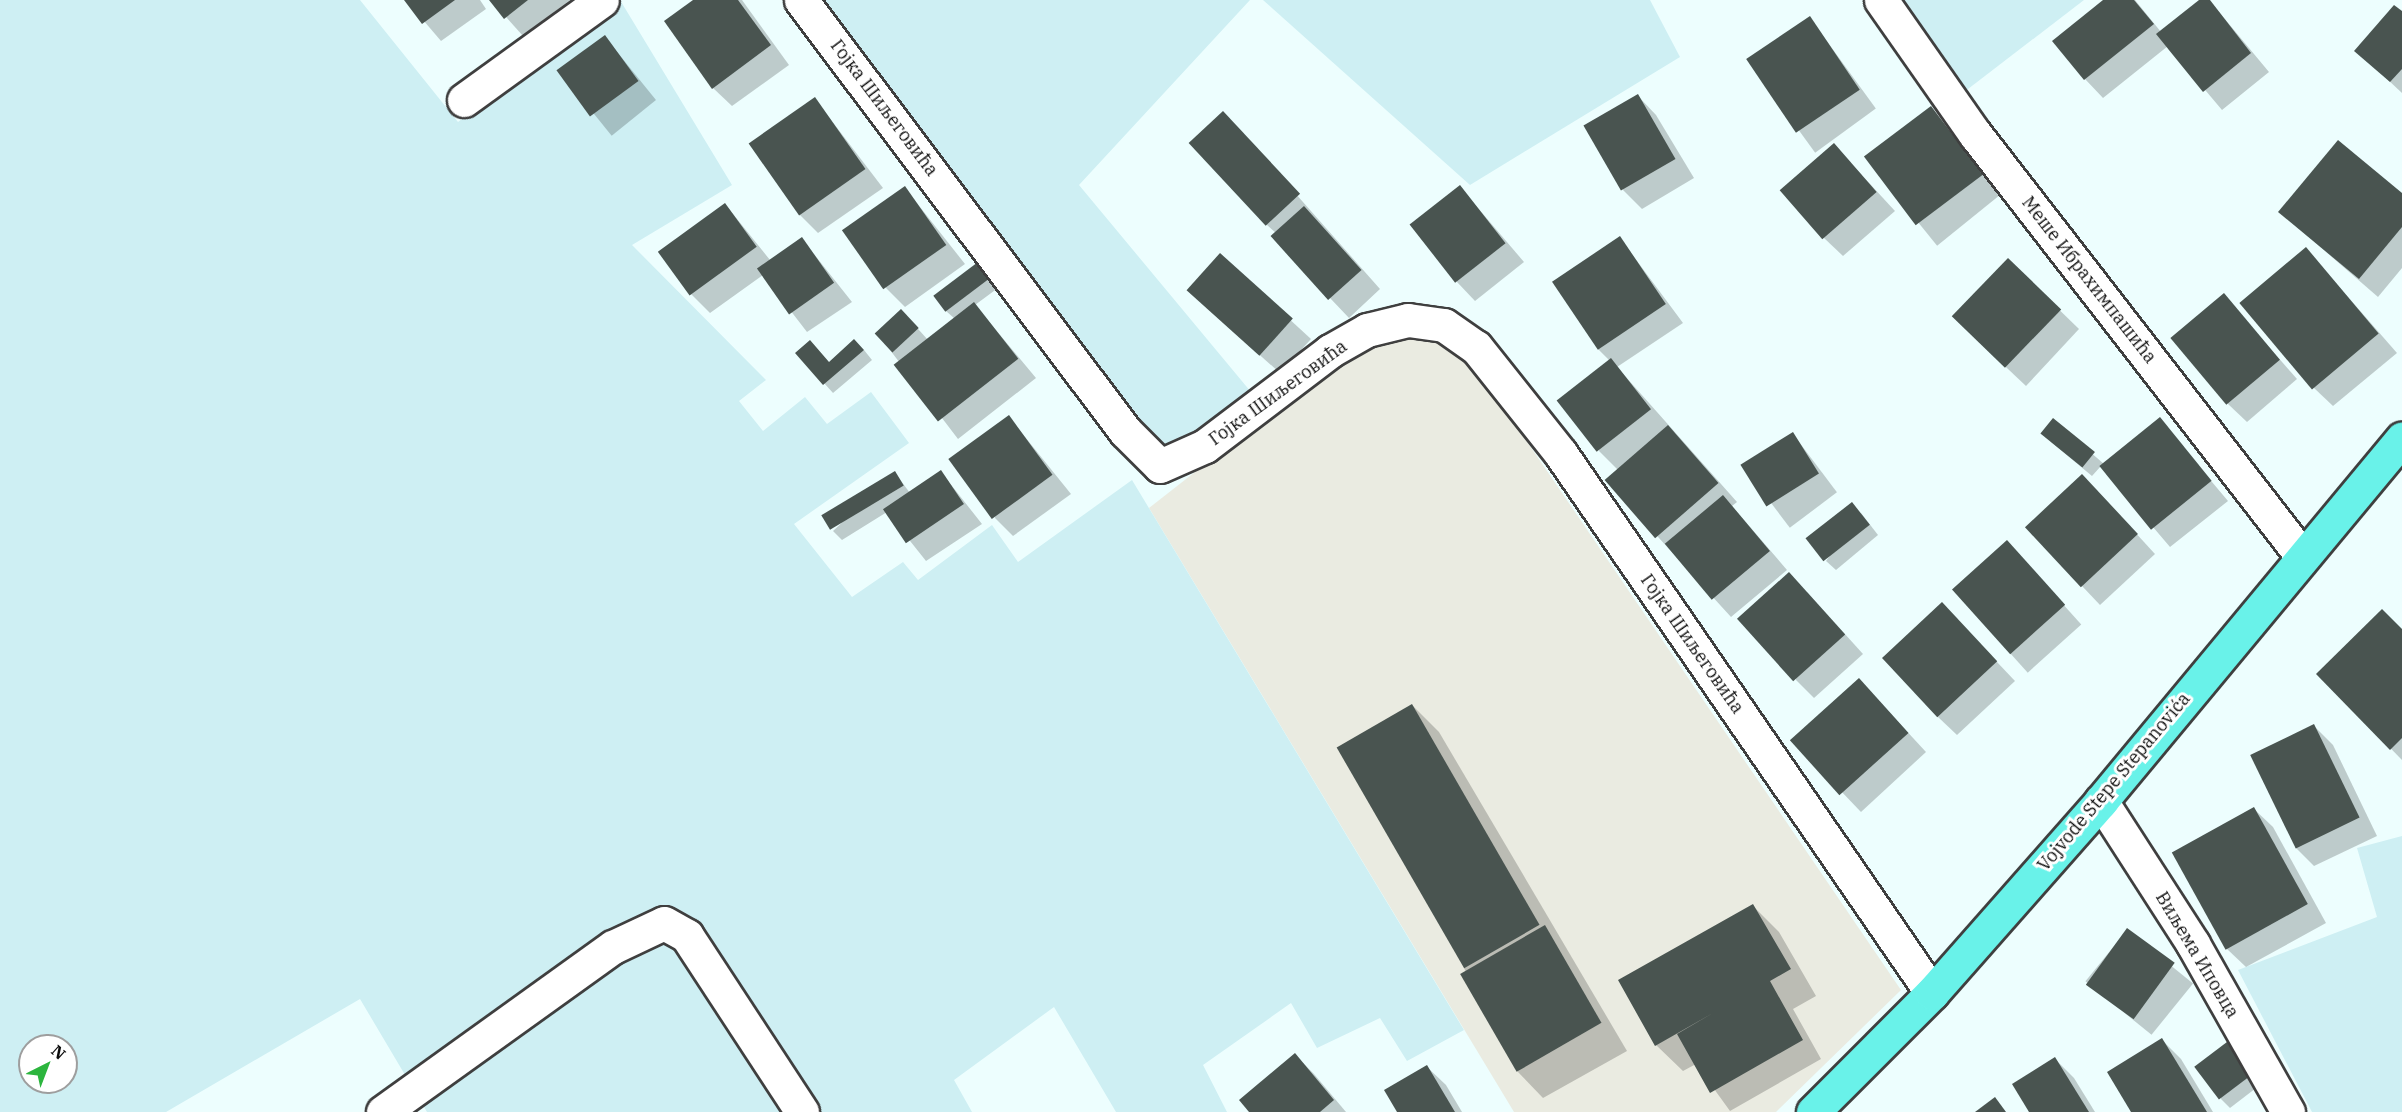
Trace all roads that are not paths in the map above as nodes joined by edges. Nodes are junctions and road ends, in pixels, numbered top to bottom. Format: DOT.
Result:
graph roads {
  1 [pos="602,0"];
  2 [pos="801,0"];
  3 [pos="1881,0"];
  4 [pos="464,100"];
  5 [pos="2402,439"];
  6 [pos="2302,556"];
  7 [pos="2101,801"];
  8 [pos="1932,993"];
  9 [pos="382,1112"];
  10 [pos="802,1112"];
  11 [pos="1812,1112"];
  12 [pos="2288,1112"];
  1 -- 4 [label="street"];
  2 -- 8 [label="street, Гојка Шиљеговића"];
  3 -- 6 [label="street, Меше Ибрахимпашића"];
  5 -- 6 [label="main road, Vojvode Stepe Stepanovića"];
  6 -- 7 [label="main road, Vojvode Stepe Stepanovića"];
  7 -- 8 [label="main road, Vojvode Stepe Stepanovića"];
  7 -- 12 [label="street, Виљема Иповца"];
  8 -- 11 [label="main road, Vojvode Stepe Stepanovića"];
  9 -- 10 [label="street"];
}
